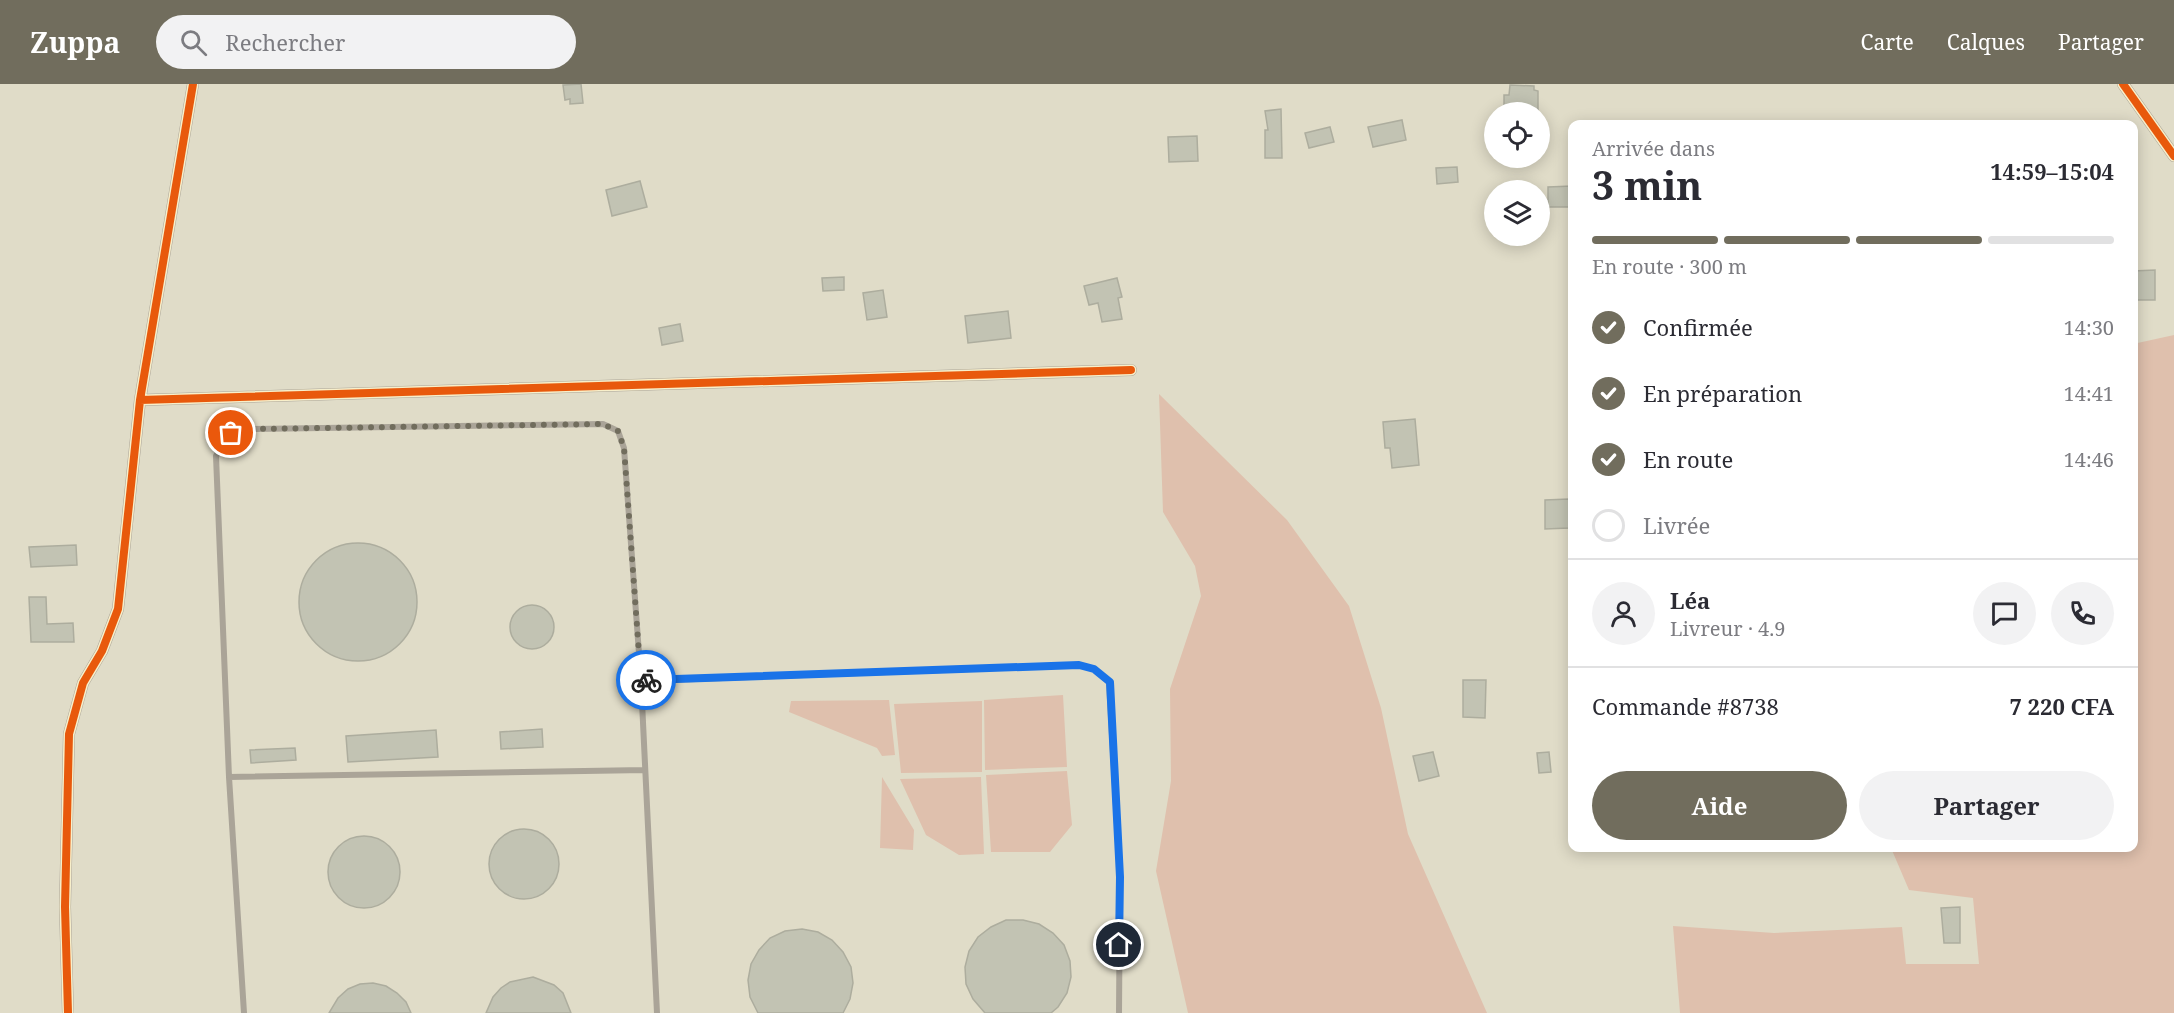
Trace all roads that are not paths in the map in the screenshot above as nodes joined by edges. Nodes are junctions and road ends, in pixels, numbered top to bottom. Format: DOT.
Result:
graph roads {
  1 [pos="193,84"];
  2 [pos="2123,84"];
  3 [pos="2174,156"];
  4 [pos="1131,370"];
  5 [pos="140,400"];
  6 [pos="641,681"];
  7 [pos="645,770"];
  8 [pos="229,777"];
  9 [pos="68,1013"];
  10 [pos="244,1013"];
  11 [pos="657,1013"];
  12 [pos="1119,1013"];
  1 -- 5 [label="street"];
  2 -- 3 [label="street"];
  4 -- 5 [label="street"];
  5 -- 9 [label="street"];
  6 -- 7 [label="lane"];
  6 -- 8 [label="lane"];
  6 -- 12 [label="lane"];
  7 -- 8 [label="lane"];
  7 -- 11 [label="lane"];
  8 -- 10 [label="lane"];
}
